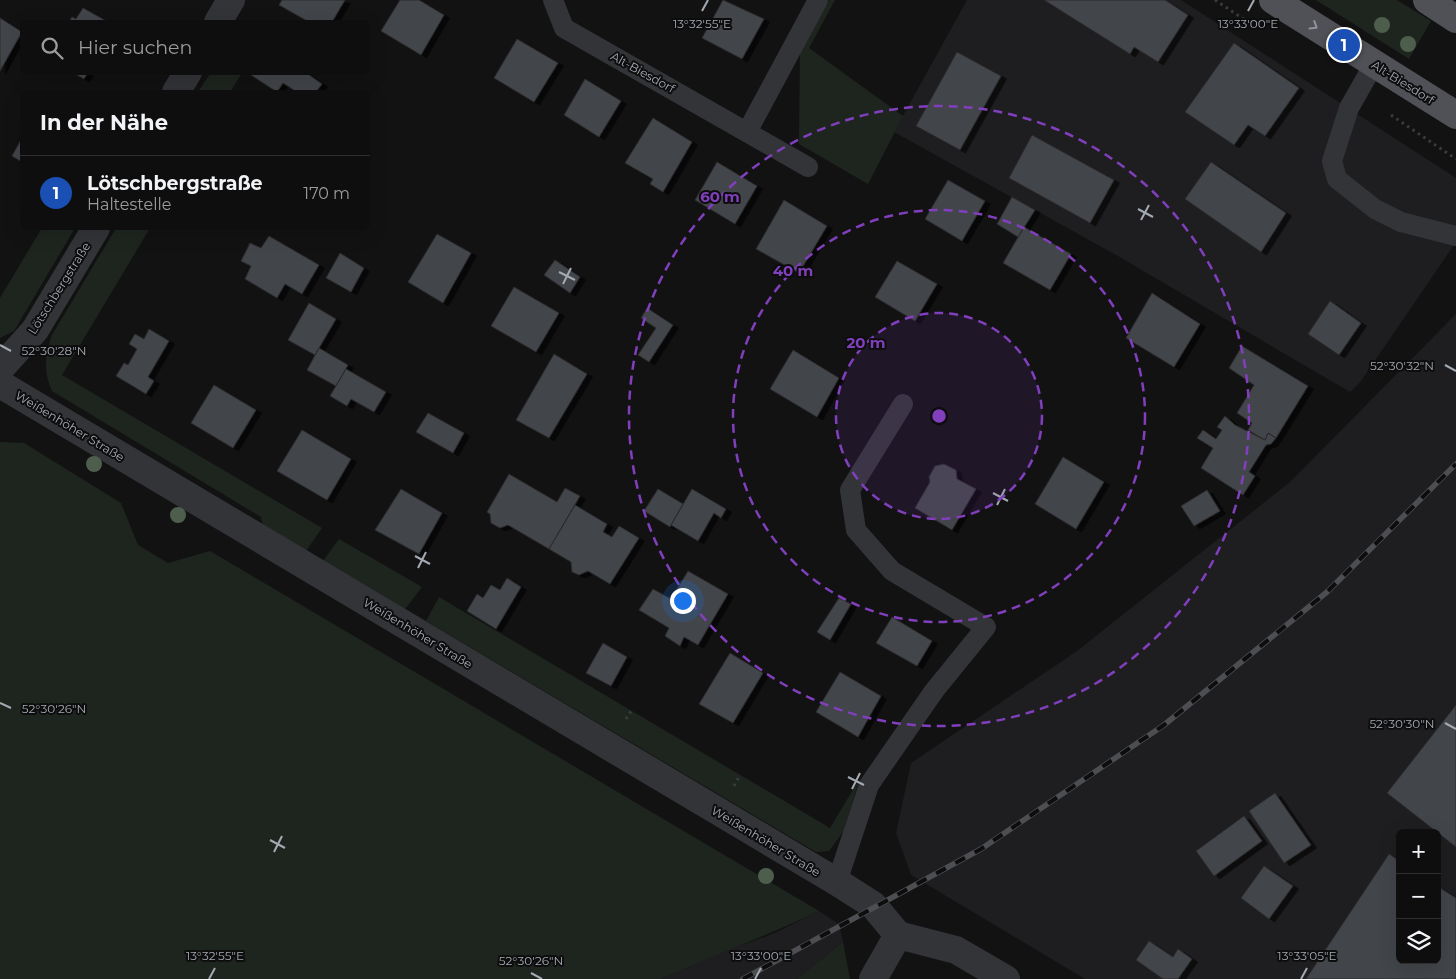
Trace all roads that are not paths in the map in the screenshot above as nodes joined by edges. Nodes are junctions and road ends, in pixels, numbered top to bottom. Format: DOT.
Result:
graph roads {
  1 [pos="231,0"];
  2 [pos="553,0"];
  3 [pos="818,0"];
  4 [pos="1273,0"];
  5 [pos="1427,0"];
  6 [pos="1456,19"];
  7 [pos="219,20"];
  8 [pos="1374,64"];
  9 [pos="186,75"];
  10 [pos="177,90"];
  11 [pos="1454,111"];
  12 [pos="747,132"];
  13 [pos="808,167"];
  14 [pos="95,230"];
  15 [pos="1456,236"];
  16 [pos="0,369"];
  17 [pos="0,384"];
  18 [pos="903,404"];
  19 [pos="837,882"];
  20 [pos="898,935"];
  21 [pos="873,979"];
  22 [pos="1006,979"];
  1 -- 7 [label="street"];
  2 -- 12 [label="lane, Alt-Biesdorf"];
  3 -- 12 [label="lane"];
  4 -- 8 [label="main road, Alt-Biesdorf, one-way"];
  5 -- 6 [label="main road"];
  8 -- 11 [label="main road, Alt-Biesdorf"];
  8 -- 15 [label="lane"];
  9 -- 10 [label="street"];
  12 -- 13 [label="lane, Alt-Biesdorf"];
  14 -- 16 [label="street, Lötschbergstraße"];
  17 -- 19 [label="street, Weißenhöher Straße"];
  18 -- 19 [label="lane, Weißenhöher Straße"];
  19 -- 20 [label="street, Weißenhöher Straße"];
  20 -- 21 [label="street"];
  20 -- 22 [label="street"];
}
